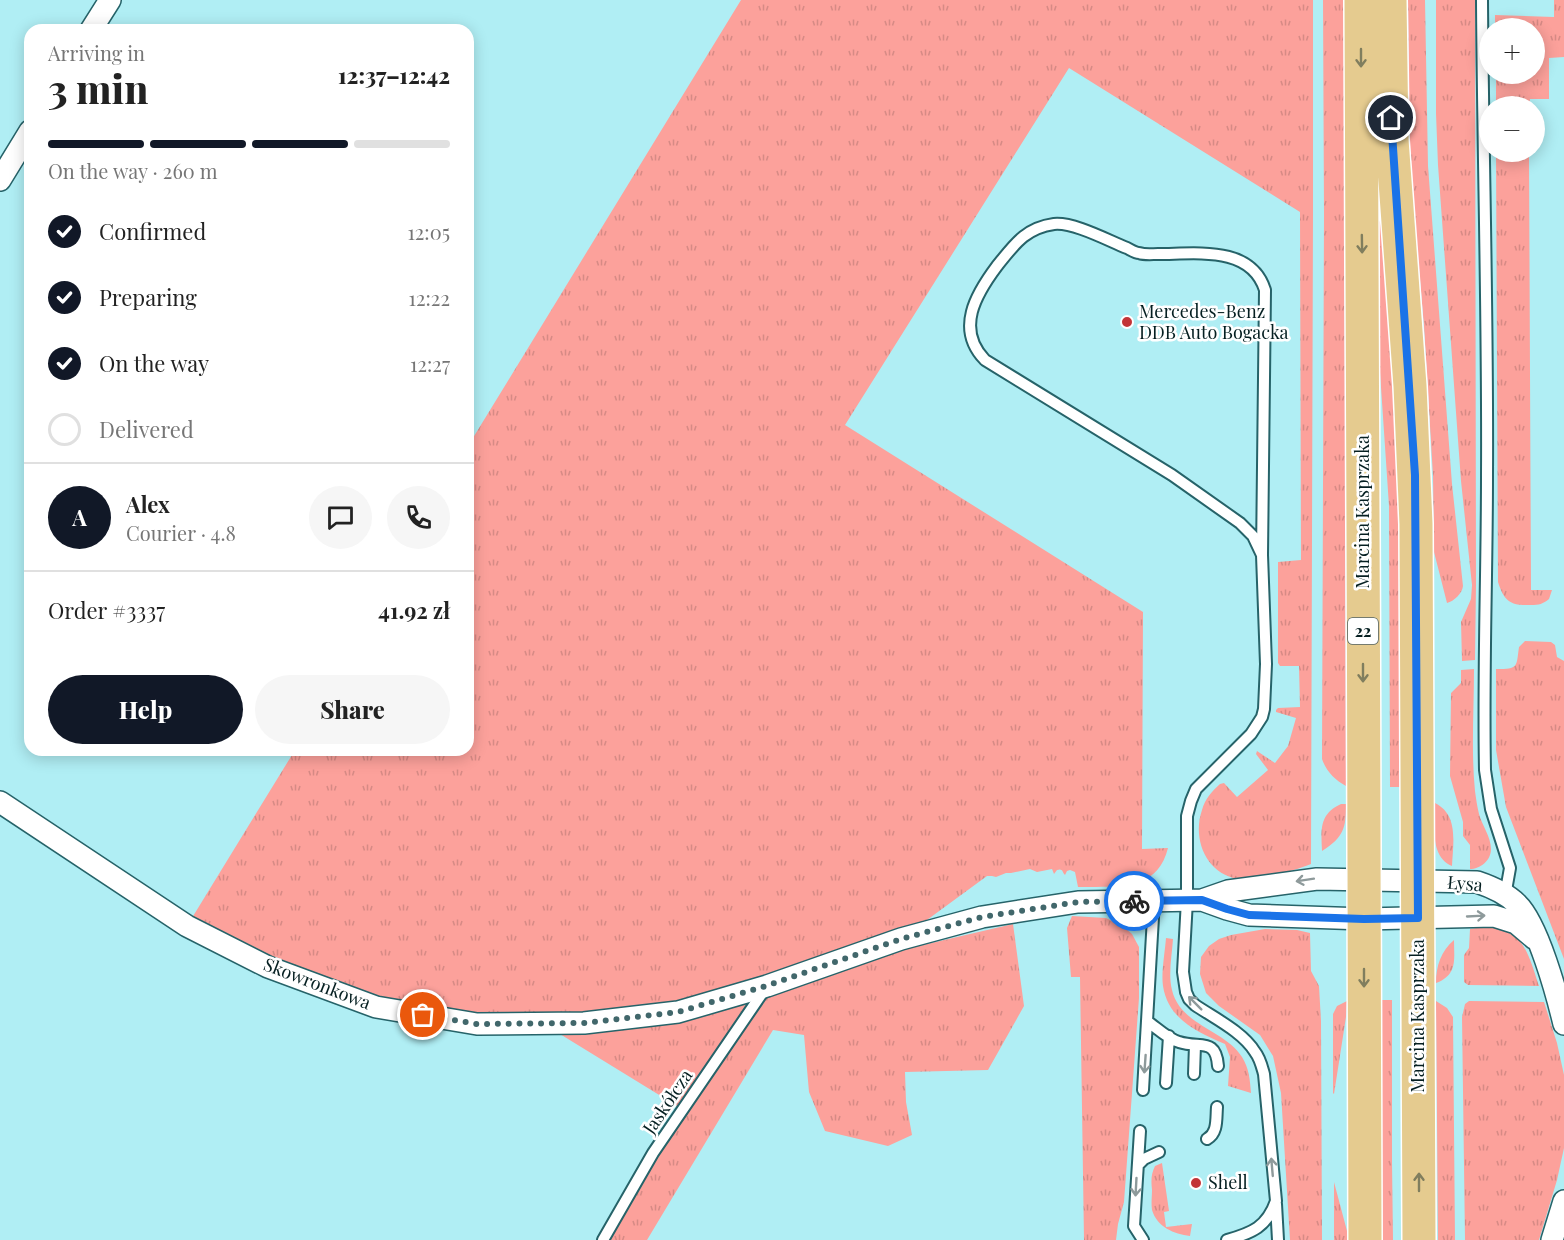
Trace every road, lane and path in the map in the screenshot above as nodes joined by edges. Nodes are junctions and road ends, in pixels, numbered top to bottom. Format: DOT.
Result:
graph roads {
  1 [pos="110,0"];
  2 [pos="1361,0"];
  3 [pos="1390,0"];
  4 [pos="1482,0"];
  5 [pos="95,24"];
  6 [pos="24,141"];
  7 [pos="0,180"];
  8 [pos="1262,555"];
  9 [pos="0,802"];
  10 [pos="1364,880"];
  11 [pos="1417,881"];
  12 [pos="1505,894"];
  13 [pos="1154,900"];
  14 [pos="1194,900"];
  15 [pos="1502,917"];
  16 [pos="1418,918"];
  17 [pos="1364,919"];
  18 [pos="1538,941"];
  19 [pos="766,986"];
  20 [pos="1148,1021"];
  21 [pos="1564,1024"];
  22 [pos="1169,1036"];
  23 [pos="1195,1045"];
  24 [pos="1218,1066"];
  25 [pos="1194,1074"];
  26 [pos="1166,1083"];
  27 [pos="1143,1090"];
  28 [pos="1217,1107"];
  29 [pos="1140,1131"];
  30 [pos="1207,1139"];
  31 [pos="1159,1152"];
  32 [pos="1138,1165"];
  33 [pos="1276,1200"];
  34 [pos="1564,1201"];
  35 [pos="1134,1226"];
  36 [pos="603,1240"];
  37 [pos="1134,1240"];
  38 [pos="1143,1240"];
  39 [pos="1227,1240"];
  40 [pos="1278,1240"];
  41 [pos="1365,1240"];
  42 [pos="1419,1240"];
  43 [pos="1551,1240"];
  1 -- 5 [label="street"];
  2 -- 10 [label="main road, Marcina Kasprzaka / 22, one-way"];
  3 -- 11 [label="main road, Marcina Kasprzaka"];
  4 -- 12 [label="lane"];
  6 -- 7 [label="street"];
  8 -- 8 [label="lane"];
  8 -- 14 [label="lane"];
  9 -- 19 [label="street, Skowronkowa"];
  10 -- 11 [label="street, Łysa"];
  10 -- 14 [label="street, Skowronkowa, one-way"];
  10 -- 17 [label="main road, Marcina Kasprzaka / 22"];
  11 -- 12 [label="street, Łysa"];
  11 -- 16 [label="main road, Marcina Kasprzaka"];
  12 -- 15 [label="lane"];
  12 -- 18 [label="street, Łysa"];
  13 -- 14 [label="street, Skowronkowa"];
  13 -- 19 [label="street, Skowronkowa"];
  13 -- 20 [label="lane"];
  14 -- 17 [label="street, Skowronkowa"];
  33 -- 14 [label="lane, one-way"];
  16 -- 15 [label="street, Łysa, one-way"];
  15 -- 18 [label="street, Łysa"];
  16 -- 17 [label="street, Skowronkowa"];
  42 -- 16 [label="main road, Marcina Kasprzaka, one-way"];
  17 -- 41 [label="main road, Marcina Kasprzaka / 22, one-way"];
  18 -- 21 [label="street, Łysa"];
  19 -- 36 [label="lane, Jaskółcza"];
  20 -- 22 [label="lane"];
  20 -- 27 [label="lane, one-way"];
  22 -- 23 [label="lane"];
  22 -- 26 [label="lane"];
  23 -- 24 [label="lane"];
  23 -- 25 [label="lane"];
  28 -- 30 [label="lane"];
  29 -- 32 [label="lane"];
  31 -- 32 [label="lane"];
  32 -- 35 [label="lane, one-way"];
  33 -- 39 [label="lane"];
  33 -- 40 [label="lane"];
  34 -- 43 [label="street"];
  35 -- 37 [label="lane"];
  35 -- 38 [label="lane"];
}
